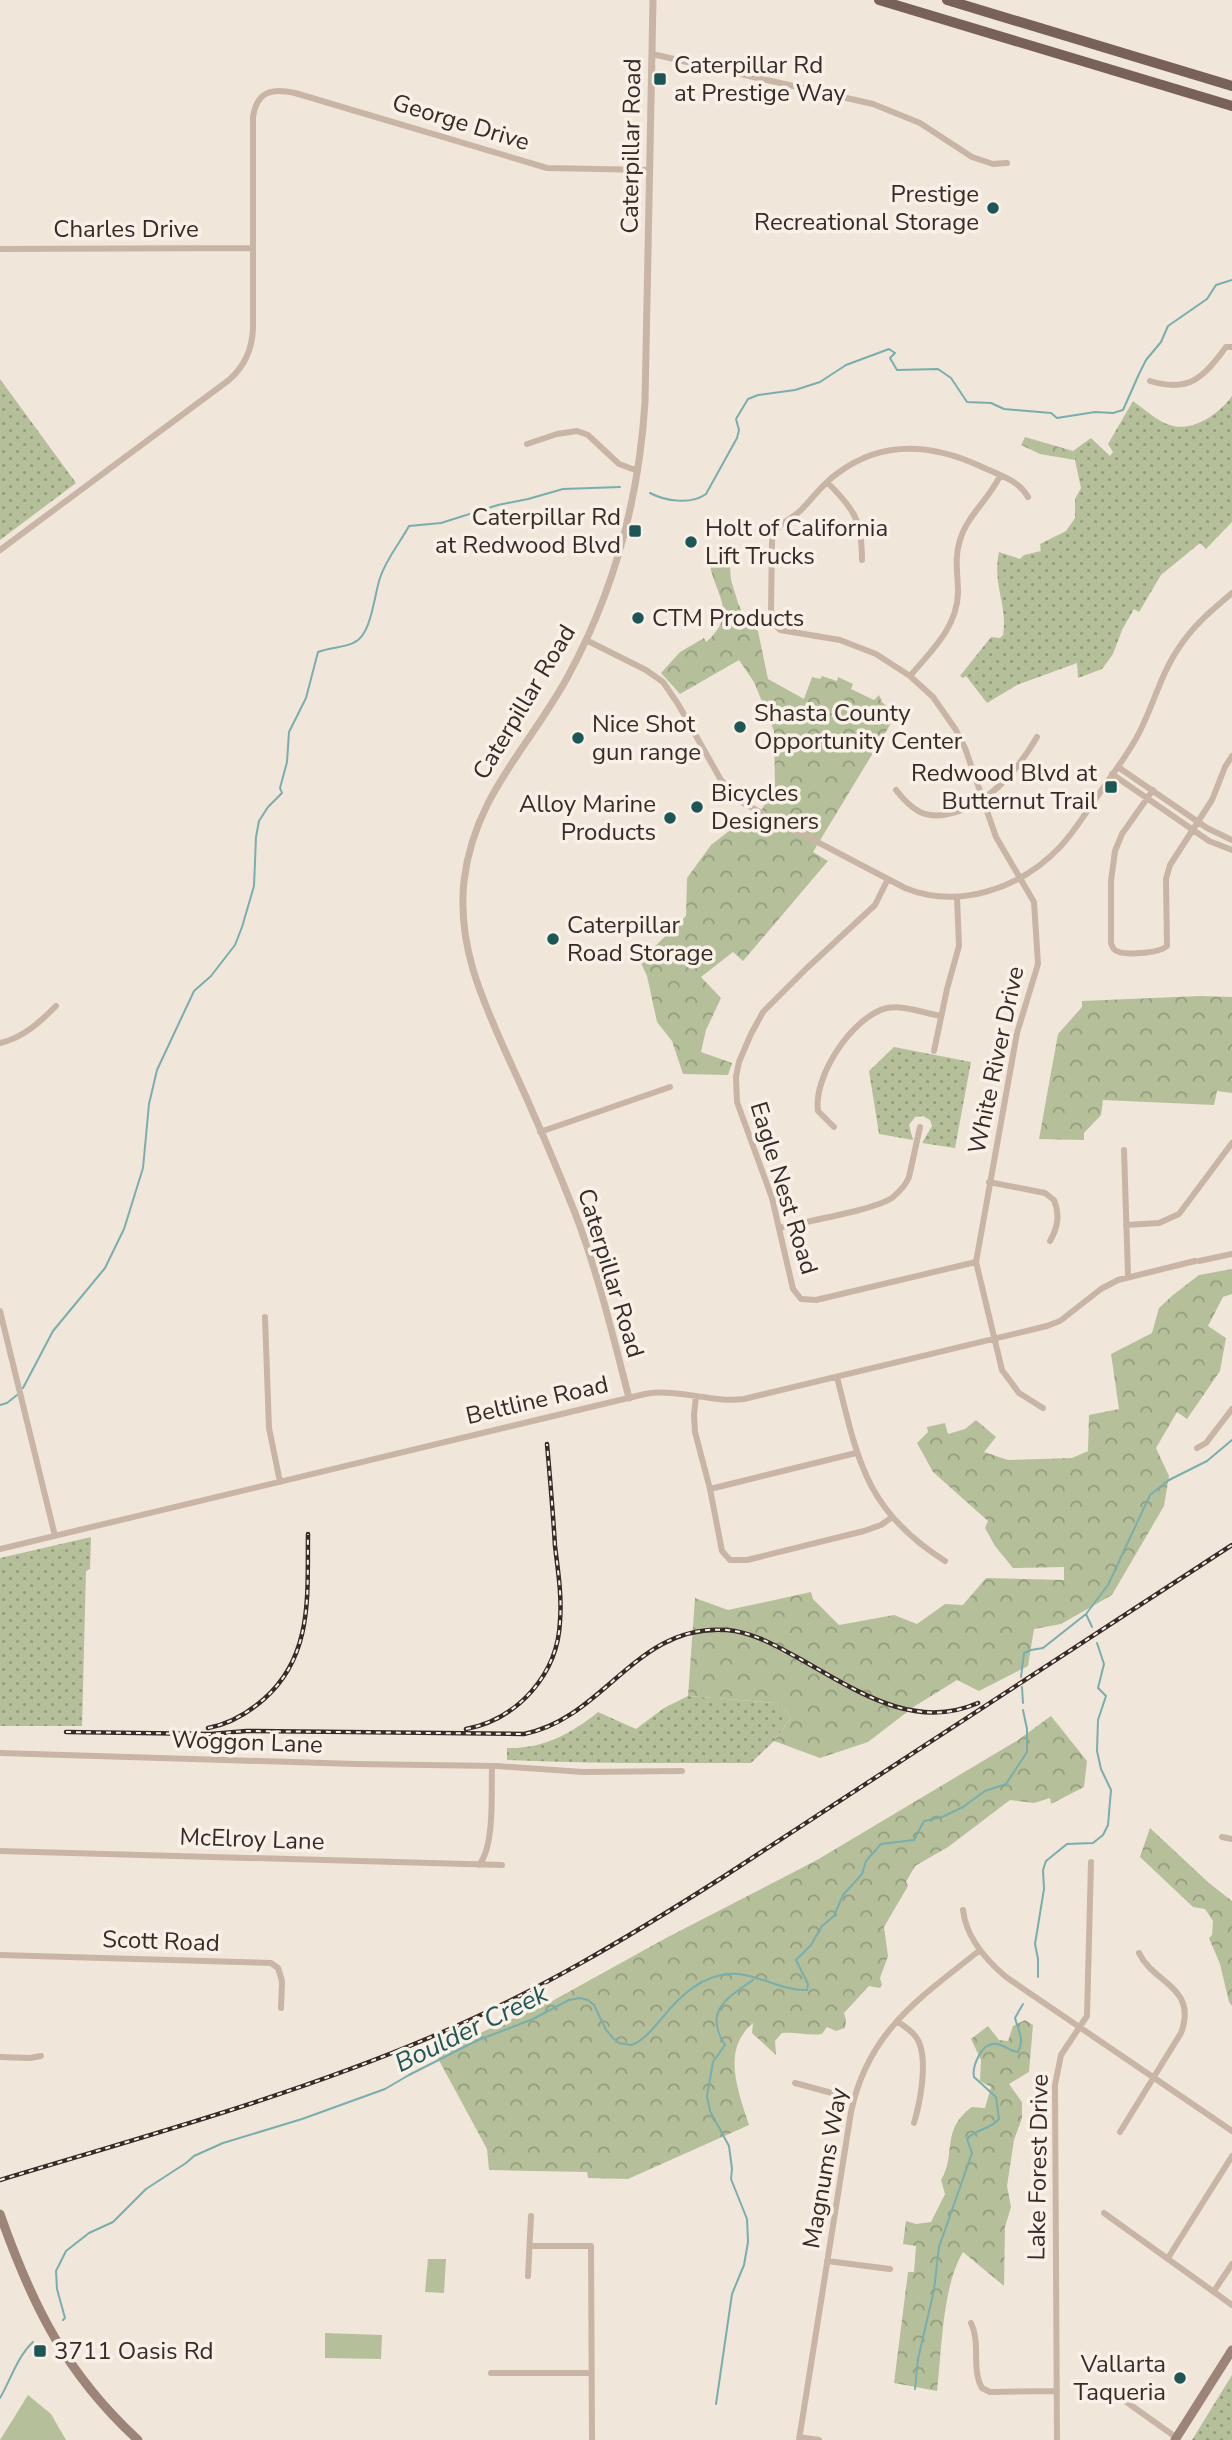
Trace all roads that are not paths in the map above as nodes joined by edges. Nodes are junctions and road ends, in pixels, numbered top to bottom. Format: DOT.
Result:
graph roads {
  1 [pos="653,0"];
  2 [pos="879,0"];
  3 [pos="947,0"];
  4 [pos="652,54"];
  5 [pos="1232,86"];
  6 [pos="1232,106"];
  7 [pos="1007,163"];
  8 [pos="650,170"];
  9 [pos="253,248"];
  10 [pos="0,249"];
  11 [pos="1232,347"];
  12 [pos="1150,381"];
  13 [pos="527,444"];
  14 [pos="638,471"];
  15 [pos="1000,476"];
  16 [pos="827,482"];
  17 [pos="1028,497"];
  18 [pos="0,550"];
  19 [pos="862,560"];
  20 [pos="1232,593"];
  21 [pos="586,640"];
  22 [pos="911,676"];
  23 [pos="1037,737"];
  24 [pos="1232,756"];
  25 [pos="1118,767"];
  26 [pos="1112,774"];
  27 [pos="895,790"];
  28 [pos="1153,790"];
  29 [pos="1147,798"];
  30 [pos="983,800"];
  31 [pos="1198,821"];
  32 [pos="1193,830"];
  33 [pos="1232,840"];
  34 [pos="1232,850"];
  35 [pos="1020,878"];
  36 [pos="887,879"];
  37 [pos="957,897"];
  38 [pos="56,1006"];
  39 [pos="941,1016"];
  40 [pos="0,1043"];
  41 [pos="934,1051"];
  42 [pos="670,1087"];
  43 [pos="919,1127"];
  44 [pos="834,1128"];
  45 [pos="540,1132"];
  46 [pos="1232,1143"];
  47 [pos="1124,1150"];
  48 [pos="989,1182"];
  49 [pos="1126,1225"];
  50 [pos="779,1228"];
  51 [pos="1050,1241"];
  52 [pos="1232,1254"];
  53 [pos="976,1262"];
  54 [pos="1128,1276"];
  55 [pos="0,1311"];
  56 [pos="265,1317"];
  57 [pos="993,1340"];
  58 [pos="837,1377"];
  59 [pos="696,1396"];
  60 [pos="629,1398"];
  61 [pos="1043,1408"];
  62 [pos="1232,1409"];
  63 [pos="1197,1448"];
  64 [pos="856,1453"];
  65 [pos="280,1482"];
  66 [pos="710,1489"];
  67 [pos="891,1518"];
  68 [pos="54,1536"];
  69 [pos="0,1549"];
  70 [pos="945,1561"];
  71 [pos="0,1754"];
  72 [pos="492,1766"];
  73 [pos="682,1771"];
  74 [pos="1222,1837"];
  75 [pos="1232,1839"];
  76 [pos="0,1851"];
  77 [pos="1091,1862"];
  78 [pos="479,1865"];
  79 [pos="502,1865"];
  80 [pos="963,1910"];
  81 [pos="980,1950"];
  82 [pos="1139,1954"];
  83 [pos="0,1955"];
  84 [pos="281,2008"];
  85 [pos="897,2021"];
  86 [pos="1080,2026"];
  87 [pos="41,2056"];
  88 [pos="0,2057"];
  89 [pos="1155,2077"];
  90 [pos="795,2083"];
  91 [pos="854,2099"];
  92 [pos="914,2123"];
  93 [pos="1232,2131"];
  94 [pos="1120,2132"];
  95 [pos="1232,2156"];
  96 [pos="1104,2213"];
  97 [pos="0,2214"];
  98 [pos="531,2216"];
  99 [pos="531,2246"];
  100 [pos="1168,2258"];
  101 [pos="827,2261"];
  102 [pos="1232,2264"];
  103 [pos="890,2269"];
  104 [pos="528,2276"];
  105 [pos="1214,2291"];
  106 [pos="1232,2305"];
  107 [pos="971,2323"];
  108 [pos="1232,2350"];
  109 [pos="491,2373"];
  110 [pos="590,2374"];
  111 [pos="1057,2391"];
  112 [pos="1111,2391"];
  113 [pos="799,2438"];
  114 [pos="1176,2439"];
  115 [pos="138,2440"];
  116 [pos="592,2440"];
  117 [pos="819,2440"];
  118 [pos="1057,2440"];
  1 -- 4 [label="street, Caterpillar Road"];
  2 -- 6 [label="main road"];
  3 -- 5 [label="main road"];
  4 -- 7 [label="street"];
  4 -- 8 [label="street, Caterpillar Road"];
  8 -- 9 [label="street, George Drive"];
  8 -- 14 [label="street, Caterpillar Road"];
  9 -- 10 [label="street, Charles Drive"];
  9 -- 18 [label="street"];
  11 -- 12 [label="street"];
  13 -- 14 [label="street"];
  14 -- 21 [label="street, Caterpillar Road"];
  15 -- 16 [label="street"];
  15 -- 17 [label="street"];
  15 -- 22 [label="street"];
  16 -- 19 [label="street"];
  16 -- 22 [label="street, White River Drive"];
  20 -- 25 [label="street"];
  21 -- 36 [label="street"];
  21 -- 45 [label="street, Caterpillar Road"];
  22 -- 30 [label="street, White River Drive"];
  23 -- 30 [label="street"];
  24 -- 31 [label="street"];
  25 -- 26 [label="street"];
  25 -- 28 [label="street"];
  26 -- 29 [label="street"];
  26 -- 35 [label="street"];
  27 -- 30 [label="street"];
  28 -- 29 [label="street"];
  28 -- 31 [label="street"];
  29 -- 32 [label="street"];
  29 -- 32 [label="street"];
  30 -- 35 [label="street, White River Drive"];
  31 -- 32 [label="street"];
  31 -- 33 [label="street"];
  32 -- 34 [label="street"];
  35 -- 37 [label="street"];
  35 -- 48 [label="street, White River Drive"];
  36 -- 37 [label="street"];
  36 -- 50 [label="street, Eagle Nest Road"];
  37 -- 39 [label="street"];
  38 -- 40 [label="street"];
  39 -- 41 [label="street"];
  39 -- 44 [label="street"];
  42 -- 45 [label="street"];
  43 -- 50 [label="street"];
  45 -- 60 [label="street, Caterpillar Road"];
  46 -- 49 [label="street"];
  47 -- 49 [label="street"];
  48 -- 51 [label="street"];
  48 -- 53 [label="street, White River Drive"];
  49 -- 54 [label="street"];
  50 -- 53 [label="street, Eagle Nest Road"];
  52 -- 54 [label="street, Beltline Road"];
  53 -- 57 [label="street, White River Drive"];
  54 -- 57 [label="street, Beltline Road"];
  55 -- 68 [label="street"];
  56 -- 65 [label="street"];
  57 -- 58 [label="street, Beltline Road"];
  57 -- 61 [label="street, White River Drive"];
  58 -- 59 [label="street, Beltline Road"];
  58 -- 64 [label="street"];
  59 -- 60 [label="street, Beltline Road"];
  59 -- 66 [label="street"];
  60 -- 65 [label="street, Beltline Road"];
  62 -- 63 [label="street"];
  64 -- 66 [label="street"];
  64 -- 67 [label="street"];
  65 -- 68 [label="street, Beltline Road"];
  66 -- 67 [label="street"];
  67 -- 70 [label="street"];
  68 -- 69 [label="street, Beltline Road"];
  71 -- 72 [label="street, Woggon Lane"];
  72 -- 73 [label="street, Woggon Lane"];
  72 -- 78 [label="street"];
  74 -- 75 [label="street"];
  76 -- 78 [label="street, McElroy Lane"];
  77 -- 86 [label="street, Lake Forest Drive"];
  78 -- 79 [label="street, McElroy Lane"];
  80 -- 81 [label="street"];
  81 -- 85 [label="street, Magnums Way"];
  81 -- 86 [label="street"];
  82 -- 89 [label="street"];
  83 -- 84 [label="street, Scott Road"];
  85 -- 91 [label="street, Magnums Way"];
  85 -- 92 [label="street"];
  86 -- 89 [label="street"];
  86 -- 111 [label="street, Lake Forest Drive"];
  87 -- 88 [label="street"];
  89 -- 93 [label="street"];
  89 -- 94 [label="street"];
  90 -- 91 [label="street"];
  91 -- 101 [label="street, Magnums Way"];
  95 -- 100 [label="street"];
  96 -- 100 [label="street"];
  97 -- 115 [label="main road"];
  98 -- 99 [label="street"];
  99 -- 104 [label="street"];
  99 -- 110 [label="street"];
  100 -- 105 [label="street"];
  101 -- 103 [label="street"];
  101 -- 113 [label="street, Magnums Way"];
  102 -- 105 [label="street"];
  105 -- 106 [label="street"];
  107 -- 111 [label="street"];
  108 -- 114 [label="main road"];
  109 -- 110 [label="street"];
  110 -- 116 [label="street"];
  111 -- 118 [label="street, Lake Forest Drive"];
  112 -- 114 [label="street"];
  113 -- 117 [label="street"];
}
